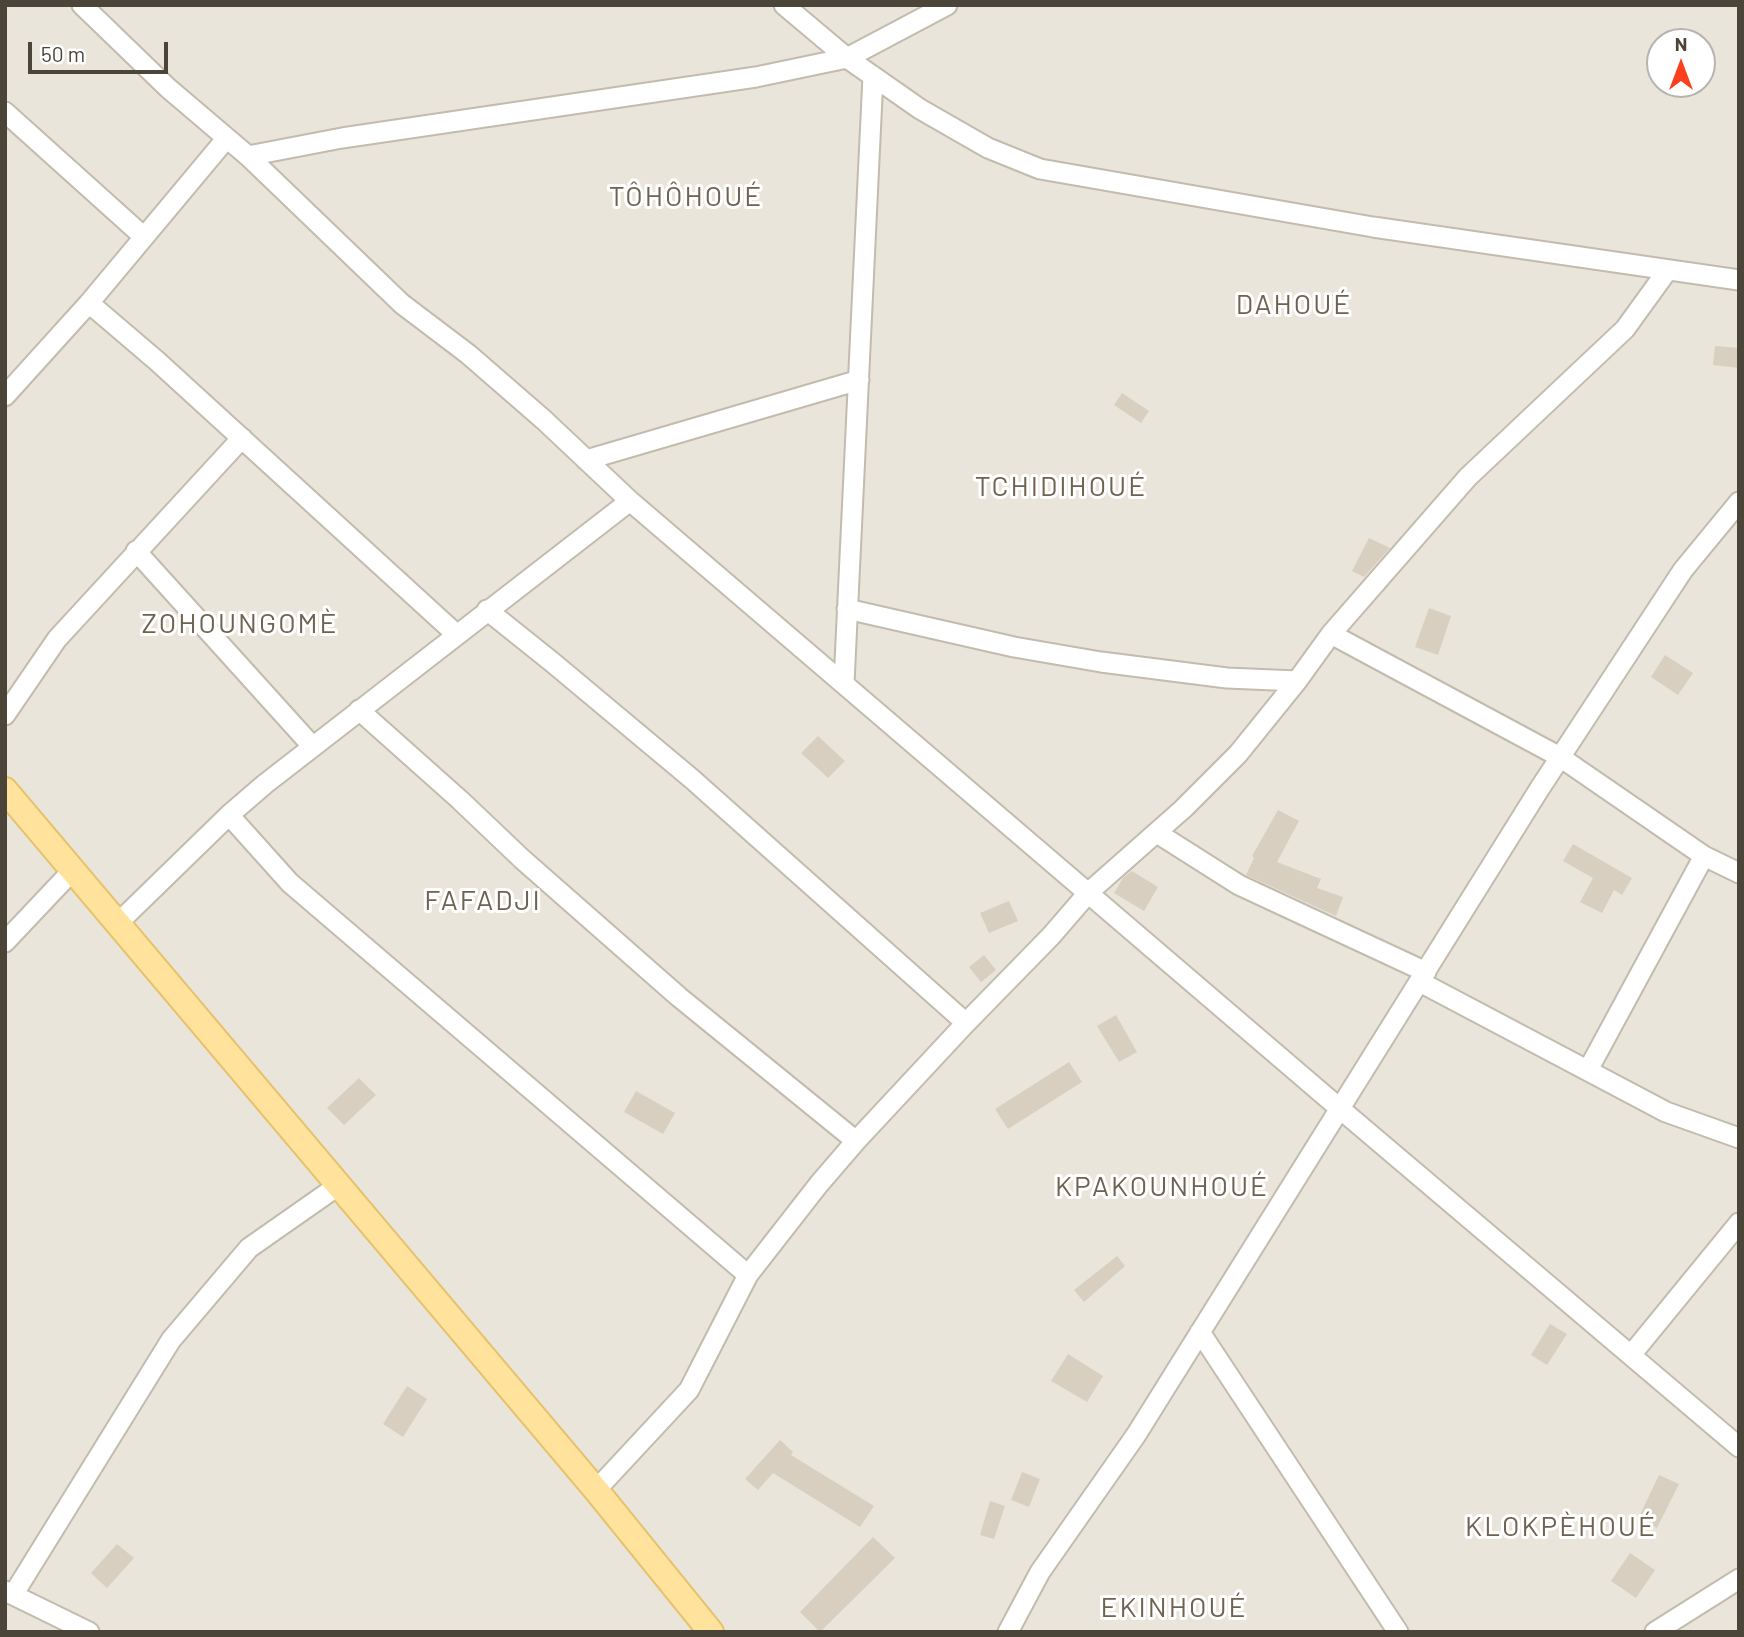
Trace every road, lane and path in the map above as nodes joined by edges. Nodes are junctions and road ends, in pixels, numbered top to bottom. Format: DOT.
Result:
graph roads {
  1 [pos="82,5"];
  2 [pos="784,5"];
  3 [pos="947,5"];
  4 [pos="847,58"];
  5 [pos="873,76"];
  6 [pos="5,112"];
  7 [pos="226,139"];
  8 [pos="248,156"];
  9 [pos="144,237"];
  10 [pos="1667,271"];
  11 [pos="1739,280"];
  12 [pos="89,303"];
  13 [pos="859,380"];
  14 [pos="5,396"];
  15 [pos="242,438"];
  16 [pos="586,460"];
  17 [pos="630,501"];
  18 [pos="1739,502"];
  19 [pos="136,551"];
  20 [pos="847,609"];
  21 [pos="487,610"];
  22 [pos="456,634"];
  23 [pos="1331,634"];
  24 [pos="1297,681"];
  25 [pos="844,683"];
  26 [pos="359,710"];
  27 [pos="5,715"];
  28 [pos="313,747"];
  29 [pos="1560,757"];
  30 [pos="5,790"];
  31 [pos="229,815"];
  32 [pos="1157,832"];
  33 [pos="1704,856"];
  34 [pos="72,870"];
  35 [pos="1739,873"];
  36 [pos="1089,892"];
  37 [pos="117,924"];
  38 [pos="5,942"];
  39 [pos="1423,977"];
  40 [pos="966,1023"];
  41 [pos="1588,1070"];
  42 [pos="1338,1107"];
  43 [pos="1739,1138"];
  44 [pos="856,1141"];
  45 [pos="339,1185"];
  46 [pos="1739,1223"];
  47 [pos="748,1275"];
  48 [pos="1200,1332"];
  49 [pos="1631,1355"];
  50 [pos="1739,1447"];
  51 [pos="596,1490"];
  52 [pos="1739,1579"];
  53 [pos="9,1593"];
  54 [pos="89,1632"];
  55 [pos="712,1632"];
  56 [pos="1008,1632"];
  57 [pos="1398,1632"];
  58 [pos="1655,1632"];
  1 -- 7 [label="street"];
  2 -- 4 [label="street"];
  3 -- 4 [label="street"];
  4 -- 5 [label="street"];
  4 -- 8 [label="street"];
  5 -- 10 [label="street"];
  5 -- 13 [label="street"];
  6 -- 9 [label="street"];
  7 -- 8 [label="street"];
  7 -- 9 [label="street"];
  8 -- 16 [label="street"];
  9 -- 12 [label="street"];
  10 -- 11 [label="street"];
  10 -- 23 [label="street"];
  12 -- 14 [label="street"];
  12 -- 15 [label="street"];
  13 -- 16 [label="street"];
  13 -- 20 [label="street"];
  15 -- 19 [label="street"];
  15 -- 22 [label="street"];
  16 -- 17 [label="street"];
  17 -- 21 [label="street"];
  17 -- 25 [label="street"];
  18 -- 29 [label="street"];
  19 -- 27 [label="street"];
  19 -- 28 [label="street"];
  20 -- 24 [label="street"];
  20 -- 25 [label="street"];
  21 -- 22 [label="street"];
  21 -- 40 [label="street"];
  22 -- 26 [label="street"];
  23 -- 24 [label="street"];
  23 -- 29 [label="street"];
  24 -- 32 [label="street"];
  25 -- 36 [label="street"];
  26 -- 28 [label="street"];
  26 -- 44 [label="street"];
  28 -- 31 [label="street"];
  29 -- 33 [label="street"];
  29 -- 39 [label="street"];
  30 -- 34 [label="main road"];
  31 -- 37 [label="street"];
  31 -- 47 [label="street"];
  32 -- 36 [label="street"];
  32 -- 39 [label="street"];
  33 -- 35 [label="street"];
  33 -- 41 [label="street"];
  34 -- 37 [label="main road"];
  34 -- 38 [label="street"];
  36 -- 40 [label="street"];
  36 -- 42 [label="street"];
  37 -- 45 [label="main road"];
  39 -- 41 [label="street"];
  39 -- 42 [label="street"];
  40 -- 44 [label="street"];
  41 -- 43 [label="street"];
  42 -- 48 [label="street"];
  42 -- 49 [label="street"];
  44 -- 47 [label="street"];
  45 -- 51 [label="main road"];
  45 -- 53 [label="street"];
  46 -- 49 [label="street"];
  47 -- 51 [label="street"];
  48 -- 56 [label="street"];
  48 -- 57 [label="street"];
  49 -- 50 [label="street"];
  51 -- 55 [label="main road"];
  52 -- 58 [label="street"];
  53 -- 54 [label="street"];
}
